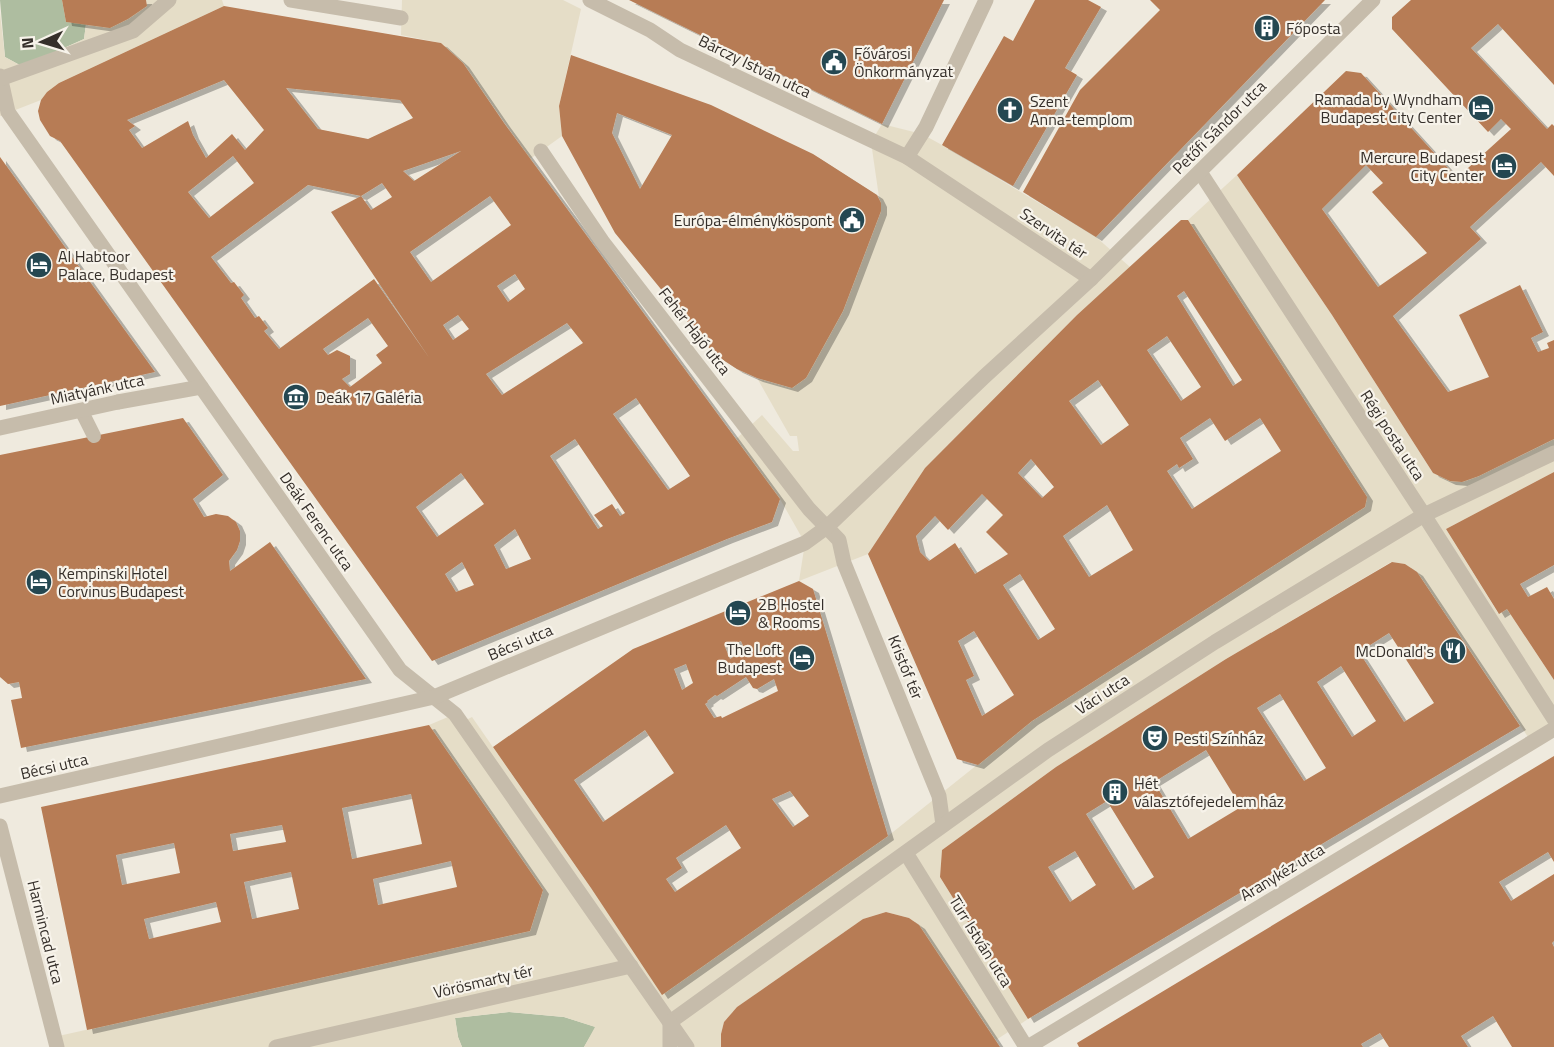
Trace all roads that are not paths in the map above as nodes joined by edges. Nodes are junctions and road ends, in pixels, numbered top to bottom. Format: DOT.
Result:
graph roads {
  1 [pos="169,0"];
  2 [pos="291,0"];
  3 [pos="590,0"];
  4 [pos="986,0"];
  5 [pos="1373,0"];
  6 [pos="401,18"];
  7 [pos="0,77"];
  8 [pos="542,151"];
  9 [pos="907,157"];
  10 [pos="1200,172"];
  11 [pos="1091,279"];
  12 [pos="984,377"];
  13 [pos="201,387"];
  14 [pos="81,410"];
  15 [pos="0,428"];
  16 [pos="94,436"];
  17 [pos="1554,453"];
  18 [pos="1424,515"];
  19 [pos="827,527"];
  20 [pos="434,697"];
  21 [pos="1554,719"];
  22 [pos="1554,729"];
  23 [pos="0,796"];
  24 [pos="943,825"];
  25 [pos="0,826"];
  26 [pos="906,853"];
  27 [pos="631,966"];
  28 [pos="670,1022"];
  29 [pos="57,1047"];
  30 [pos="276,1047"];
  31 [pos="670,1047"];
  32 [pos="687,1047"];
  33 [pos="1027,1047"];
  1 -- 7 [label="street"];
  2 -- 6 [label="street"];
  3 -- 9 [label="street, Bárczy István utca"];
  4 -- 9 [label="street"];
  5 -- 10 [label="street, Petőfi Sándor utca"];
  7 -- 13 [label="street, Deák Ferenc utca"];
  8 -- 19 [label="street, Fehér Hajó utca"];
  9 -- 11 [label="street, Szervita tér"];
  10 -- 11 [label="street, Petőfi Sándor utca"];
  10 -- 18 [label="street, Régi posta utca"];
  11 -- 12 [label="street, Szervita tér"];
  12 -- 19 [label="street, Bécsi utca"];
  13 -- 14 [label="street, Miatyánk utca"];
  13 -- 20 [label="street, Deák Ferenc utca"];
  14 -- 15 [label="street, Miatyánk utca"];
  14 -- 16 [label="lane"];
  17 -- 18 [label="street, Váci utca"];
  18 -- 21 [label="street, Régi posta utca"];
  18 -- 24 [label="street, Váci utca"];
  19 -- 20 [label="street, Bécsi utca"];
  19 -- 24 [label="street, Kristóf tér"];
  20 -- 23 [label="street, Bécsi utca"];
  20 -- 27 [label="street, Deák Ferenc utca"];
  22 -- 33 [label="street, Aranykéz utca"];
  24 -- 26 [label="street, Váci utca"];
  25 -- 29 [label="street, Harmincad utca"];
  26 -- 28 [label="street, Váci utca"];
  26 -- 33 [label="street, Türr István utca"];
  27 -- 28 [label="street"];
  27 -- 30 [label="street, Vörösmarty tér"];
  28 -- 31 [label="street"];
  28 -- 32 [label="street"];
}
